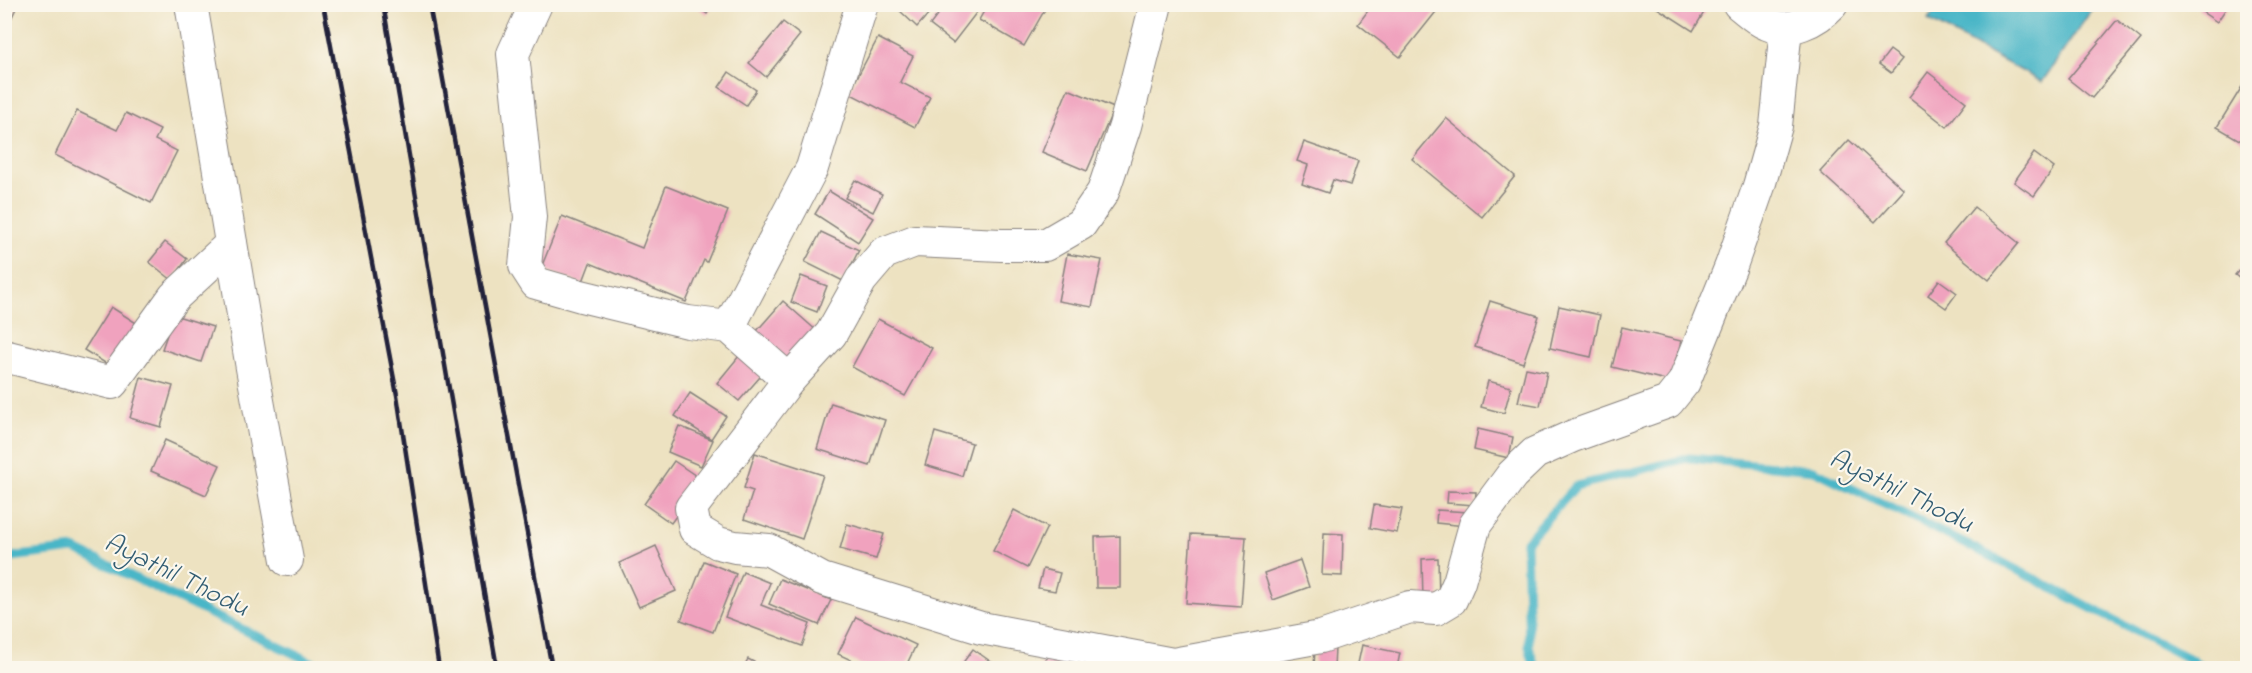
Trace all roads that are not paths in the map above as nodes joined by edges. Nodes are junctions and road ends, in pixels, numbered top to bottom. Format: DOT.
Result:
graph roads {
  1 [pos="191,4"];
  2 [pos="536,4"];
  3 [pos="862,4"];
  4 [pos="1156,4"];
  5 [pos="1739,4"];
  6 [pos="1832,4"];
  7 [pos="1786,28"];
  8 [pos="231,244"];
  9 [pos="729,327"];
  10 [pos="4,356"];
  11 [pos="789,380"];
  12 [pos="287,560"];
  1 -- 8 [label="street"];
  2 -- 9 [label="street"];
  3 -- 9 [label="street"];
  4 -- 11 [label="street"];
  5 -- 7 [label="street"];
  6 -- 7 [label="street"];
  7 -- 11 [label="street"];
  8 -- 10 [label="street"];
  8 -- 12 [label="street"];
  9 -- 11 [label="street"];
}
